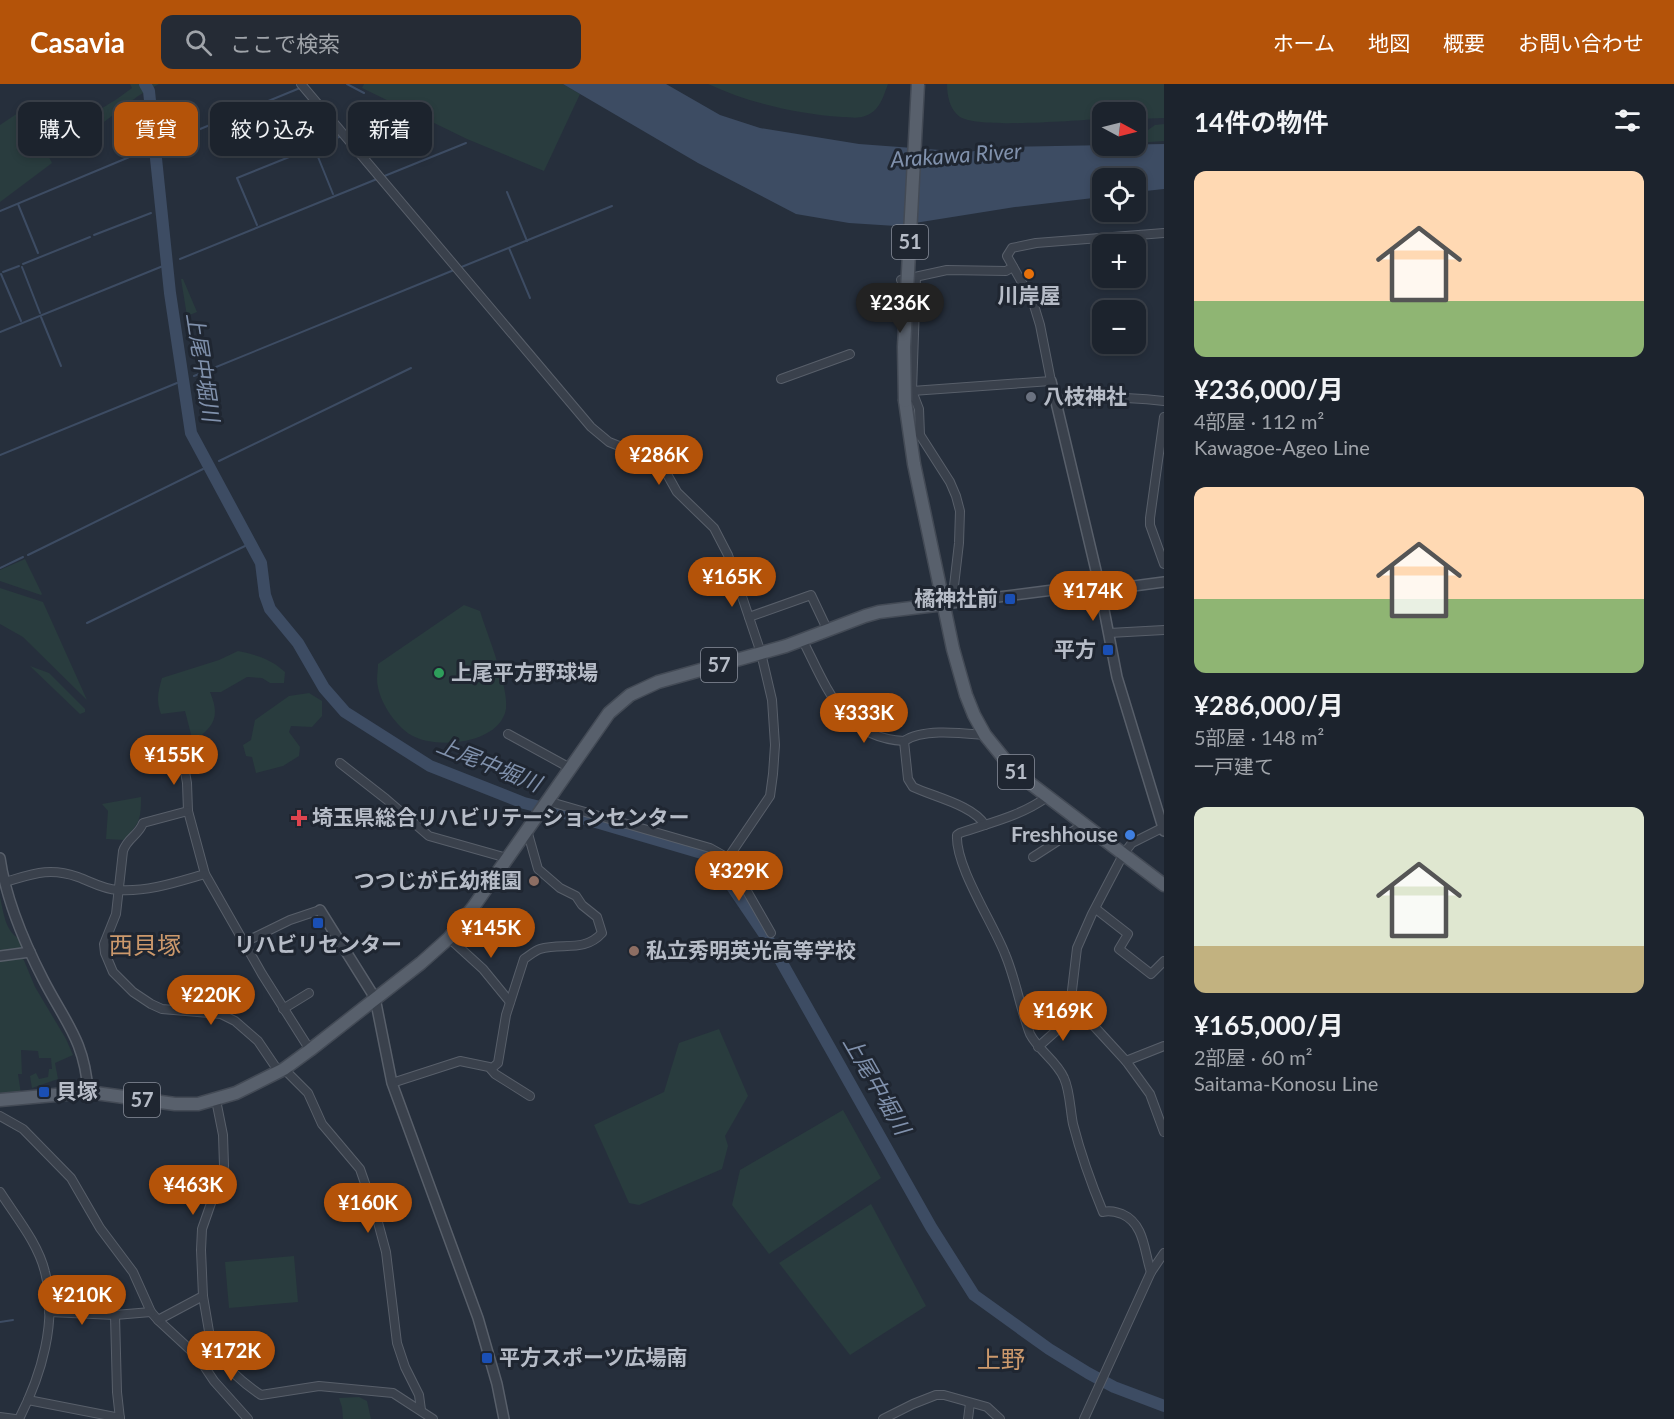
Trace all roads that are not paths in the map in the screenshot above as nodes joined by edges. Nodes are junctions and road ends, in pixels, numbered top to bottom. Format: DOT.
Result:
graph roads {
  1 [pos="301,84"];
  2 [pos="918,84"];
  3 [pos="1164,232"];
  4 [pos="1013,267"];
  5 [pos="916,278"];
  6 [pos="901,280"];
  7 [pos="850,354"];
  8 [pos="781,379"];
  9 [pos="1051,381"];
  10 [pos="909,396"];
  11 [pos="1056,399"];
  12 [pos="1164,401"];
  13 [pos="1164,417"];
  14 [pos="1161,469"];
  15 [pos="1164,564"];
  16 [pos="1164,582"];
  17 [pos="1100,588"];
  18 [pos="948,604"];
  19 [pos="748,617"];
  20 [pos="1164,630"];
  21 [pos="828,631"];
  22 [pos="1109,633"];
  23 [pos="803,641"];
  24 [pos="760,654"];
  25 [pos="508,734"];
  26 [pos="985,735"];
  27 [pos="904,741"];
  28 [pos="183,760"];
  29 [pos="340,763"];
  30 [pos="570,768"];
  31 [pos="1047,797"];
  32 [pos="543,805"];
  33 [pos="188,811"];
  34 [pos="1084,824"];
  35 [pos="985,825"];
  36 [pos="1163,828"];
  37 [pos="526,829"];
  38 [pos="1124,853"];
  39 [pos="1033,857"];
  40 [pos="0,858"];
  41 [pos="507,858"];
  42 [pos="728,858"];
  43 [pos="205,874"];
  44 [pos="5,882"];
  45 [pos="1164,885"];
  46 [pos="119,891"];
  47 [pos="1096,909"];
  48 [pos="320,910"];
  49 [pos="771,933"];
  50 [pos="449,938"];
  51 [pos="245,942"];
  52 [pos="30,952"];
  53 [pos="0,956"];
  54 [pos="1164,960"];
  55 [pos="309,993"];
  56 [pos="375,998"];
  57 [pos="510,1002"];
  58 [pos="283,1009"];
  59 [pos="1069,1016"];
  60 [pos="1164,1046"];
  61 [pos="1038,1047"];
  62 [pos="310,1050"];
  63 [pos="1126,1061"];
  64 [pos="491,1069"];
  65 [pos="281,1071"];
  66 [pos="392,1083"];
  67 [pos="88,1092"];
  68 [pos="530,1096"];
  69 [pos="0,1100"];
  70 [pos="216,1100"];
  71 [pos="0,1116"];
  72 [pos="1164,1132"];
  73 [pos="0,1192"];
  74 [pos="1164,1253"];
  75 [pos="1151,1272"];
  76 [pos="203,1296"];
  77 [pos="49,1312"];
  78 [pos="151,1312"];
  79 [pos="115,1315"];
  80 [pos="158,1320"];
  81 [pos="212,1349"];
  82 [pos="198,1357"];
  83 [pos="28,1400"];
  84 [pos="970,1403"];
  85 [pos="421,1410"];
  86 [pos="1,1418"];
  87 [pos="120,1418"];
  88 [pos="17,1419"];
  89 [pos="248,1419"];
  90 [pos="433,1419"];
  91 [pos="504,1419"];
  92 [pos="884,1419"];
  93 [pos="968,1419"];
  94 [pos="1000,1419"];
  95 [pos="1084,1419"];
  1 -- 19 [label="street"];
  2 -- 10 [label="main road, 51, bridge"];
  3 -- 4 [label="street"];
  4 -- 5 [label="street"];
  4 -- 9 [label="street"];
  5 -- 6 [label="street"];
  5 -- 10 [label="street"];
  7 -- 8 [label="street"];
  9 -- 10 [label="street"];
  9 -- 11 [label="street"];
  10 -- 18 [label="main road, 51"];
  10 -- 18 [label="street"];
  11 -- 12 [label="street"];
  11 -- 17 [label="street"];
  13 -- 14 [label="street"];
  14 -- 15 [label="street"];
  16 -- 17 [label="street"];
  17 -- 18 [label="street"];
  17 -- 22 [label="street"];
  18 -- 21 [label="main road, 57"];
  18 -- 26 [label="main road, 51"];
  19 -- 21 [label="street"];
  19 -- 24 [label="street"];
  20 -- 22 [label="street"];
  21 -- 23 [label="main road, 57"];
  22 -- 36 [label="street"];
  23 -- 24 [label="main road, 57"];
  23 -- 27 [label="street"];
  24 -- 30 [label="main road, 57"];
  24 -- 42 [label="street"];
  25 -- 30 [label="street"];
  26 -- 27 [label="street"];
  26 -- 31 [label="main road, 51"];
  27 -- 35 [label="street"];
  28 -- 33 [label="street"];
  29 -- 41 [label="street"];
  30 -- 32 [label="main road, 57"];
  31 -- 34 [label="main road, 51"];
  31 -- 35 [label="street"];
  32 -- 37 [label="main road, 57"];
  32 -- 42 [label="street"];
  33 -- 43 [label="street"];
  33 -- 46 [label="street"];
  34 -- 38 [label="main road, 51"];
  34 -- 39 [label="street"];
  35 -- 61 [label="street"];
  36 -- 38 [label="street"];
  37 -- 41 [label="main road, 57"];
  37 -- 57 [label="street"];
  38 -- 45 [label="main road, 51"];
  38 -- 47 [label="street"];
  40 -- 44 [label="street"];
  41 -- 50 [label="main road, 57"];
  42 -- 49 [label="street"];
  43 -- 46 [label="street"];
  43 -- 51 [label="street"];
  44 -- 46 [label="street"];
  44 -- 52 [label="street"];
  46 -- 65 [label="street"];
  47 -- 54 [label="street"];
  47 -- 59 [label="street"];
  48 -- 51 [label="street"];
  48 -- 56 [label="street"];
  50 -- 56 [label="main road, 57"];
  50 -- 57 [label="street"];
  51 -- 58 [label="street"];
  52 -- 53 [label="street"];
  52 -- 67 [label="street"];
  55 -- 58 [label="street"];
  56 -- 62 [label="main road, 57"];
  56 -- 66 [label="street"];
  57 -- 64 [label="street"];
  58 -- 62 [label="street"];
  59 -- 61 [label="street"];
  59 -- 63 [label="street"];
  60 -- 63 [label="street"];
  61 -- 75 [label="street"];
  62 -- 65 [label="main road, 57"];
  63 -- 72 [label="street"];
  64 -- 66 [label="street"];
  64 -- 68 [label="street"];
  65 -- 70 [label="main road, 57"];
  65 -- 85 [label="street"];
  66 -- 91 [label="street"];
  67 -- 69 [label="main road, 57"];
  67 -- 70 [label="main road, 57"];
  70 -- 76 [label="street"];
  71 -- 78 [label="street"];
  73 -- 77 [label="street"];
  74 -- 75 [label="street"];
  75 -- 95 [label="street"];
  76 -- 80 [label="street"];
  76 -- 81 [label="street"];
  77 -- 79 [label="street"];
  77 -- 83 [label="street"];
  78 -- 79 [label="street"];
  78 -- 80 [label="street"];
  79 -- 87 [label="street"];
  80 -- 82 [label="street"];
  81 -- 82 [label="street"];
  81 -- 85 [label="street"];
  82 -- 89 [label="street"];
  83 -- 87 [label="street"];
  83 -- 88 [label="street"];
  84 -- 92 [label="street"];
  84 -- 93 [label="street"];
  84 -- 94 [label="street"];
  85 -- 90 [label="street"];
  86 -- 88 [label="street"];
}
